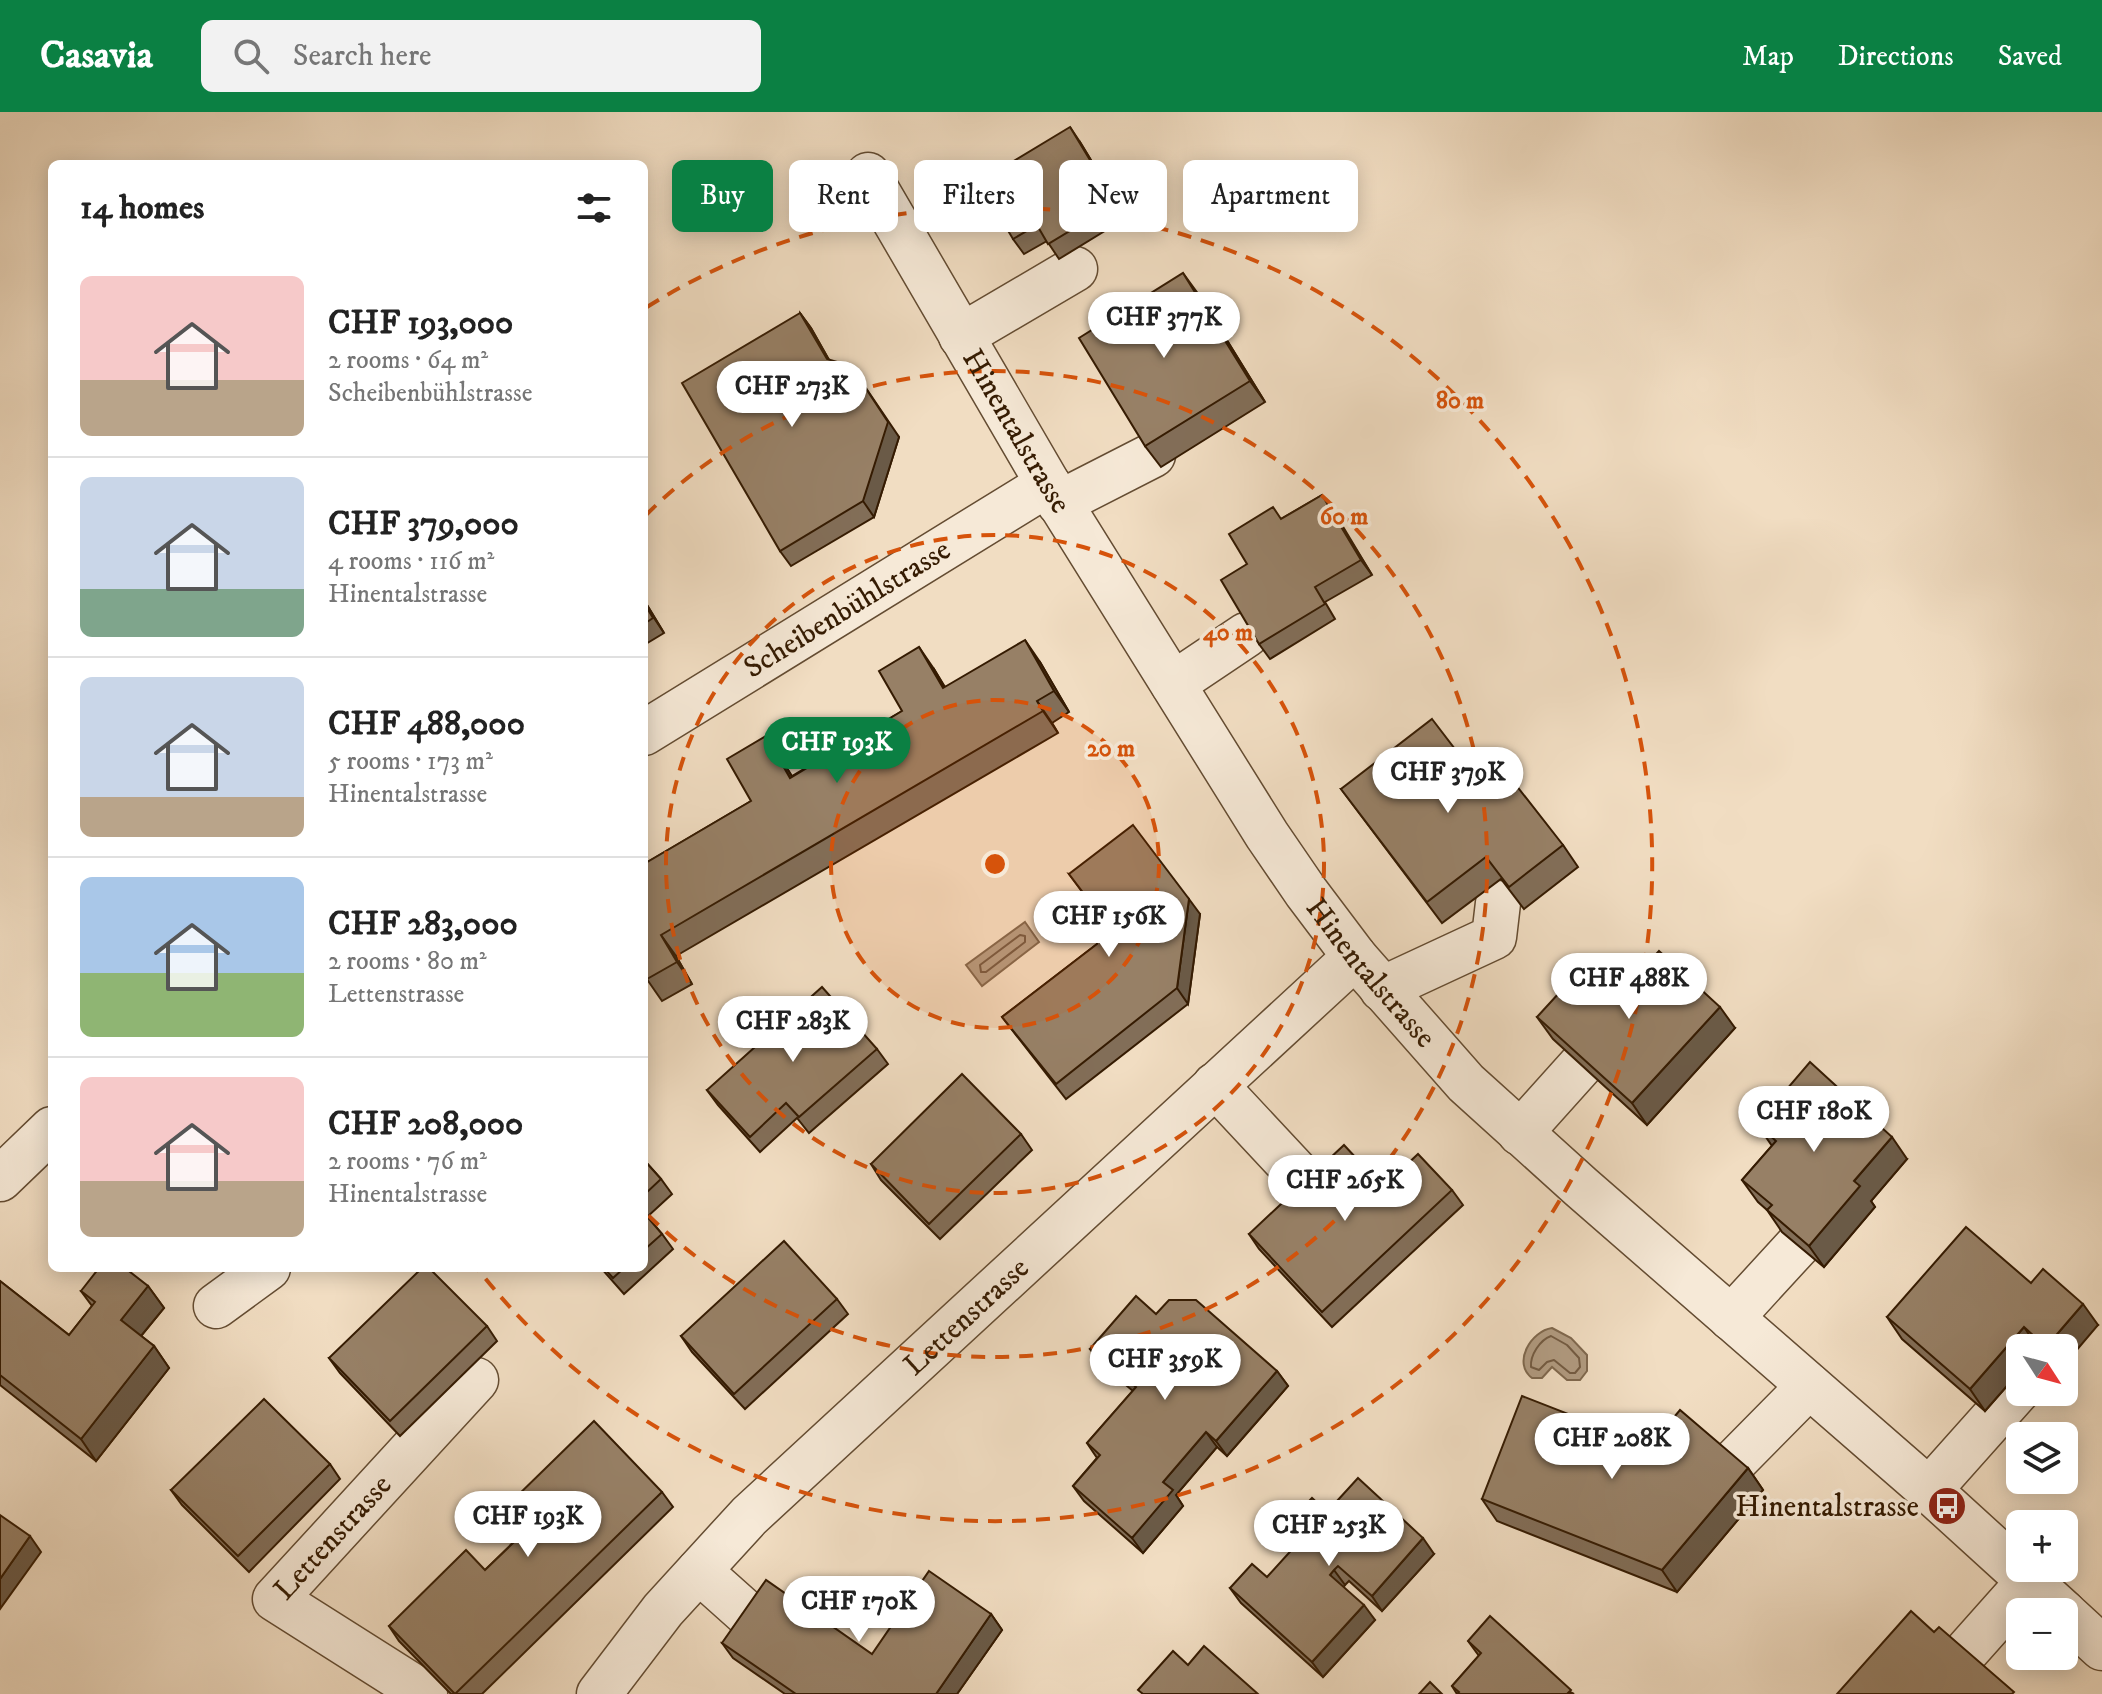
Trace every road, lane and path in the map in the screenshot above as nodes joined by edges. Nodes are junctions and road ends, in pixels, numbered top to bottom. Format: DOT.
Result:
graph roads {
  1 [pos="898,227"];
  2 [pos="1075,269"];
  3 [pos="961,336"];
  4 [pos="1153,455"];
  5 [pos="1054,493"];
  6 [pos="1246,635"];
  7 [pos="1173,684"];
  8 [pos="648,731"];
  9 [pos="1498,903"];
  10 [pos="1369,973"];
  11 [pos="1581,1065"];
  12 [pos="1215,1085"];
  13 [pos="48,1133"];
  14 [pos="1520,1133"];
  15 [pos="0,1179"];
  16 [pos="1313,1190"];
  17 [pos="1798,1245"];
  18 [pos="263,1272"];
  19 [pos="216,1306"];
  20 [pos="1731,1318"];
  21 [pos="476,1380"];
  22 [pos="1809,1386"];
  23 [pos="2006,1404"];
  24 [pos="1732,1464"];
  25 [pos="1929,1490"];
  26 [pos="2006,1560"];
  27 [pos="699,1571"];
  28 [pos="2028,1582"];
  29 [pos="2030,1582"];
  30 [pos="2047,1598"];
  31 [pos="755,1621"];
  32 [pos="2078,1626"];
  33 [pos="2102,1648"];
  34 [pos="1965,1653"];
  35 [pos="425,1694"];
  36 [pos="599,1694"];
  1 -- 3 [label="street, Hinentalstrasse"];
  2 -- 3 [label="street"];
  3 -- 5 [label="street, Hinentalstrasse"];
  4 -- 5 [label="street, Scheibenbühlstrasse"];
  5 -- 7 [label="street, Hinentalstrasse"];
  5 -- 8 [label="street, Scheibenbühlstrasse"];
  6 -- 7 [label="street"];
  7 -- 10 [label="street, Hinentalstrasse"];
  9 -- 10 [label="street, Lettenstrasse"];
  10 -- 12 [label="street, Lettenstrasse"];
  10 -- 14 [label="street, Hinentalstrasse"];
  11 -- 14 [label="street"];
  12 -- 16 [label="street"];
  12 -- 27 [label="street, Lettenstrasse"];
  13 -- 15 [label="street"];
  14 -- 20 [label="street, Hinentalstrasse"];
  17 -- 20 [label="street"];
  18 -- 19 [label="street"];
  20 -- 22 [label="street, Hinentalstrasse"];
  21 -- 35 [label="street, Lettenstrasse"];
  22 -- 24 [label="street"];
  22 -- 25 [label="street, Hinentalstrasse"];
  23 -- 25 [label="street"];
  25 -- 26 [label="street, Hinentalstrasse"];
  27 -- 31 [label="street"];
  27 -- 36 [label="street, Lettenstrasse"];
  28 -- 34 [label="street"];
  29 -- 30 [label="street, Hinentalstrasse"];
  32 -- 33 [label="street, Hinentalstrasse"];
}
